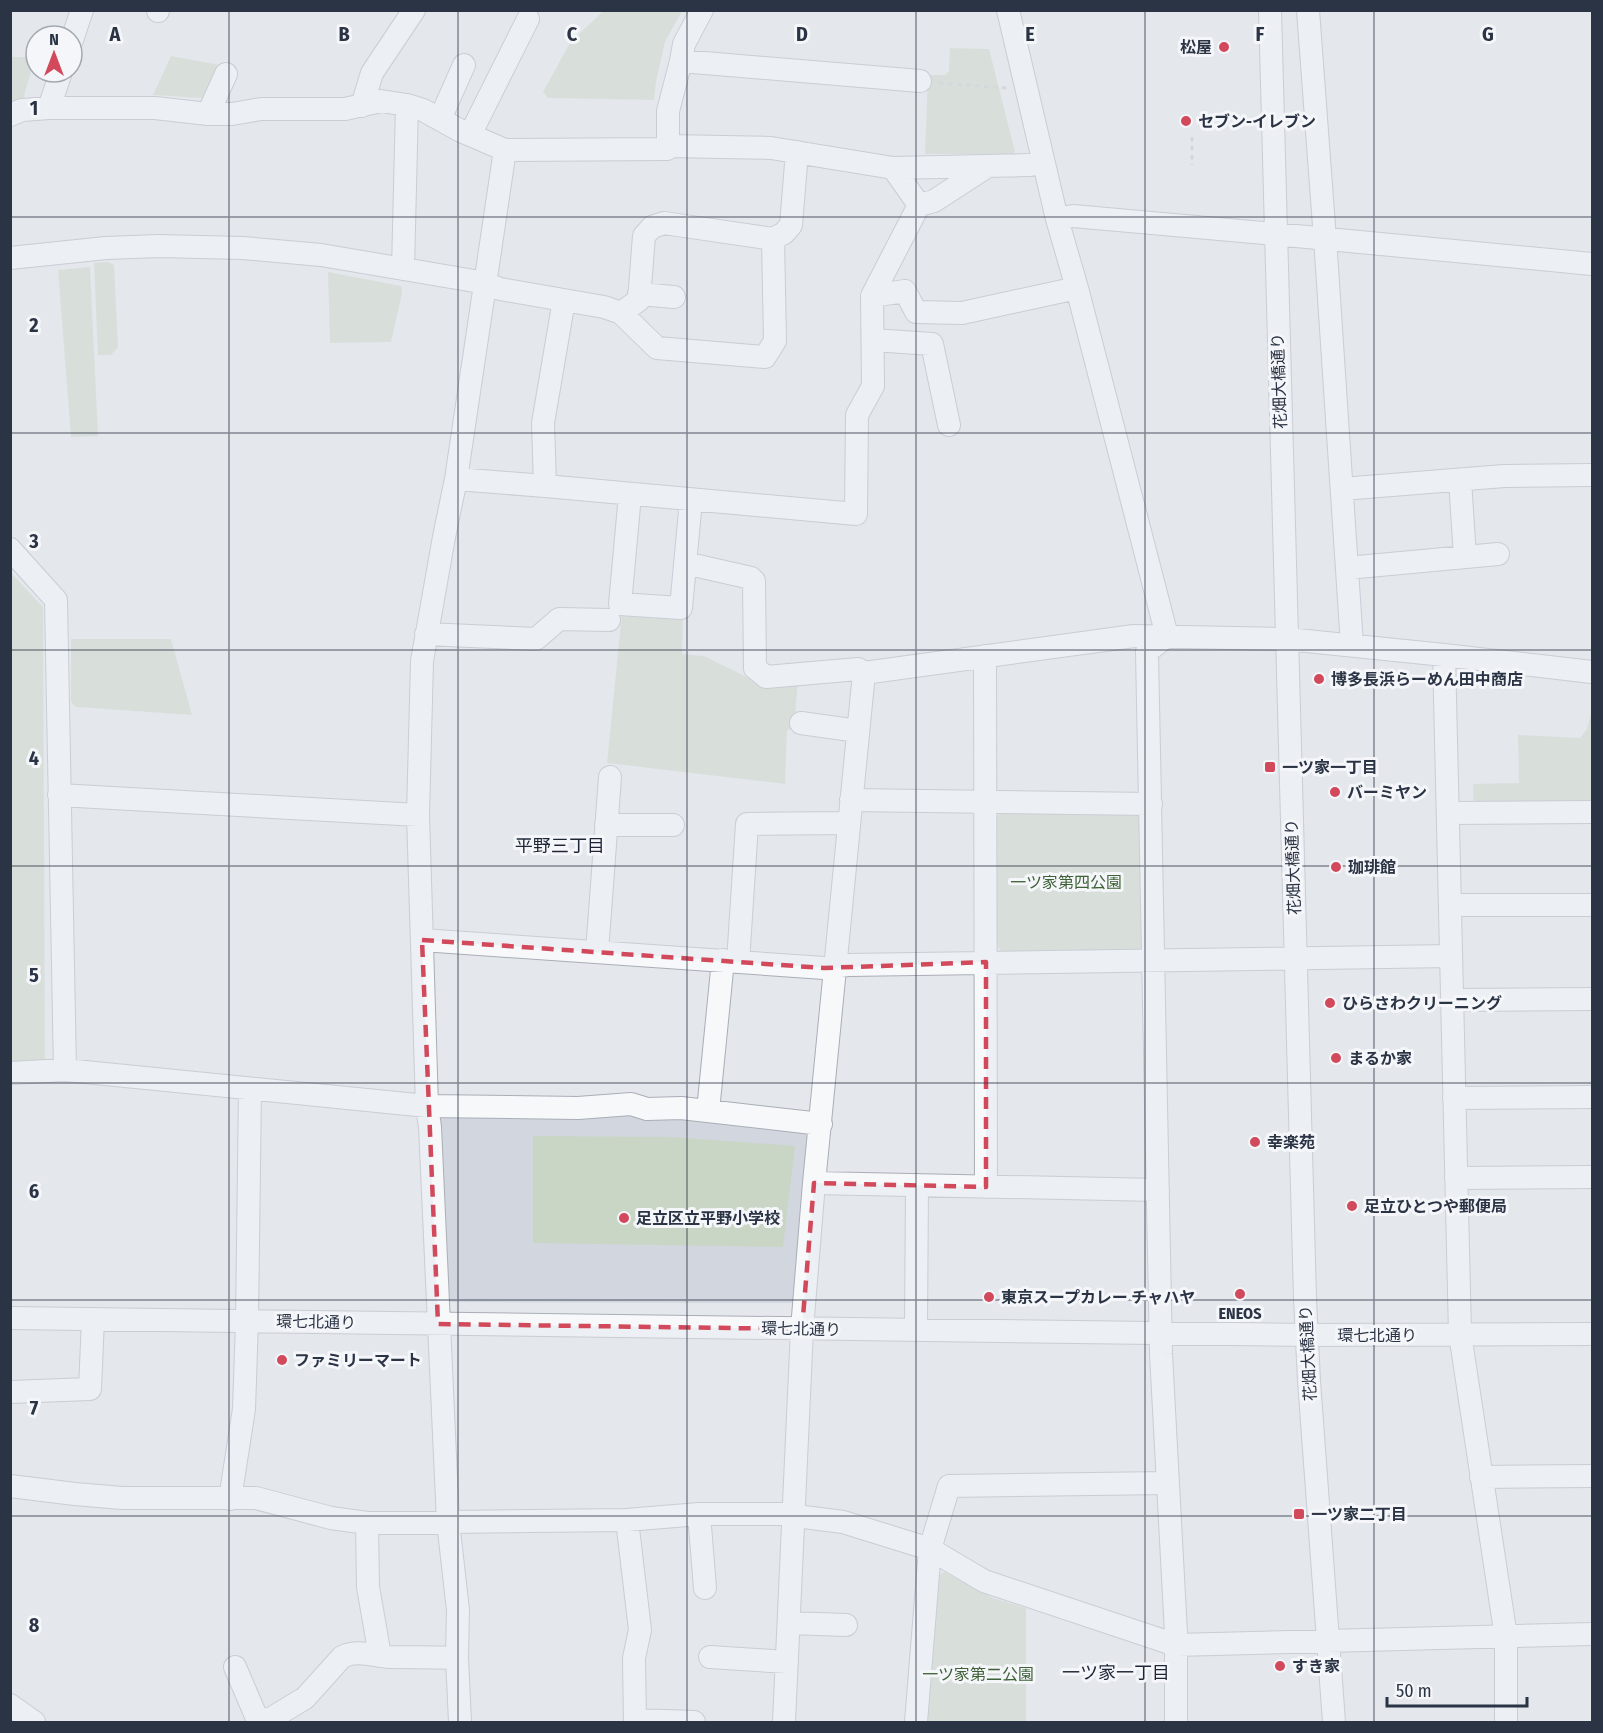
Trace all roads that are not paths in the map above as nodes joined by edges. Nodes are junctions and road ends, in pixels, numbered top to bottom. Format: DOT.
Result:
graph roads {
  1 [pos="414,10"];
  2 [pos="702,10"];
  3 [pos="1008,10"];
  4 [pos="1270,10"];
  5 [pos="1308,10"];
  6 [pos="528,19"];
  7 [pos="681,60"];
  8 [pos="464,65"];
  9 [pos="226,74"];
  10 [pos="920,81"];
  11 [pos="57,84"];
  12 [pos="407,105"];
  13 [pos="362,106"];
  14 [pos="49,108"];
  15 [pos="208,114"];
  16 [pos="10,115"];
  17 [pos="440,118"];
  18 [pos="470,135"];
  19 [pos="668,146"];
  20 [pos="505,150"];
  21 [pos="797,152"];
  22 [pos="1043,163"];
  23 [pos="988,166"];
  24 [pos="893,168"];
  25 [pos="919,205"];
  26 [pos="1057,219"];
  27 [pos="1275,234"];
  28 [pos="773,239"];
  29 [pos="1325,239"];
  30 [pos="10,258"];
  31 [pos="1593,264"];
  32 [pos="403,269"];
  33 [pos="486,283"];
  34 [pos="1077,288"];
  35 [pos="639,294"];
  36 [pos="872,296"];
  37 [pos="674,297"];
  38 [pos="564,300"];
  39 [pos="621,313"];
  40 [pos="873,340"];
  41 [pos="949,425"];
  42 [pos="1593,474"];
  43 [pos="456,479"];
  44 [pos="1460,480"];
  45 [pos="545,486"];
  46 [pos="1342,489"];
  47 [pos="630,495"];
  48 [pos="691,500"];
  49 [pos="10,549"];
  50 [pos="1498,554"];
  51 [pos="1465,557"];
  52 [pos="685,563"];
  53 [pos="1347,568"];
  54 [pos="609,620"];
  55 [pos="426,634"];
  56 [pos="1167,636"];
  57 [pos="1287,639"];
  58 [pos="1352,645"];
  59 [pos="1444,655"];
  60 [pos="985,656"];
  61 [pos="1593,672"];
  62 [pos="864,673"];
  63 [pos="801,723"];
  64 [pos="858,731"];
  65 [pos="610,777"];
  66 [pos="59,795"];
  67 [pos="851,800"];
  68 [pos="986,802"];
  69 [pos="1151,804"];
  70 [pos="1593,812"];
  71 [pos="1448,813"];
  72 [pos="418,815"];
  73 [pos="849,823"];
  74 [pos="606,825"];
  75 [pos="673,825"];
  76 [pos="1450,905"];
  77 [pos="1593,905"];
  78 [pos="422,940"];
  79 [pos="597,952"];
  80 [pos="1451,956"];
  81 [pos="1295,958"];
  82 [pos="731,961"];
  83 [pos="1154,961"];
  84 [pos="986,963"];
  85 [pos="836,968"];
  86 [pos="1593,999"];
  87 [pos="1452,1000"];
  88 [pos="65,1070"];
  89 [pos="10,1073"];
  90 [pos="250,1089"];
  91 [pos="1593,1097"];
  92 [pos="1454,1098"];
  93 [pos="427,1106"];
  94 [pos="708,1111"];
  95 [pos="821,1124"];
  96 [pos="1593,1177"];
  97 [pos="1456,1178"];
  98 [pos="814,1183"];
  99 [pos="917,1185"];
  100 [pos="986,1187"];
  101 [pos="1158,1190"];
  102 [pos="10,1318"];
  103 [pos="93,1319"];
  104 [pos="247,1321"];
  105 [pos="438,1324"];
  106 [pos="802,1329"];
  107 [pos="916,1330"];
  108 [pos="1161,1333"];
  109 [pos="1593,1334"];
  110 [pos="1306,1335"];
  111 [pos="1460,1335"];
  112 [pos="10,1392"];
  113 [pos="1593,1476"];
  114 [pos="1481,1477"];
  115 [pos="1167,1484"];
  116 [pos="10,1486"];
  117 [pos="230,1499"];
  118 [pos="699,1514"];
  119 [pos="794,1514"];
  120 [pos="627,1520"];
  121 [pos="448,1522"];
  122 [pos="367,1523"];
  123 [pos="930,1549"];
  124 [pos="705,1588"];
  125 [pos="789,1623"];
  126 [pos="846,1625"];
  127 [pos="1593,1634"];
  128 [pos="1506,1637"];
  129 [pos="1329,1642"];
  130 [pos="1176,1645"];
  131 [pos="380,1656"];
  132 [pos="710,1657"];
  133 [pos="457,1658"];
  134 [pos="787,1662"];
  135 [pos="235,1667"];
  136 [pos="10,1705"];
  137 [pos="635,1721"];
  138 [pos="34,1722"];
  139 [pos="460,1722"];
  140 [pos="694,1722"];
  141 [pos="784,1722"];
  142 [pos="916,1722"];
  143 [pos="1176,1722"];
  144 [pos="1334,1722"];
  145 [pos="1506,1722"];
  1 -- 13 [label="street"];
  2 -- 7 [label="street"];
  3 -- 22 [label="street"];
  4 -- 27 [label="street, 花畑大橋通り"];
  5 -- 29 [label="street"];
  6 -- 18 [label="street"];
  7 -- 10 [label="street"];
  7 -- 19 [label="street"];
  8 -- 17 [label="street"];
  9 -- 15 [label="street"];
  11 -- 14 [label="street"];
  12 -- 13 [label="street"];
  12 -- 17 [label="street"];
  12 -- 32 [label="street"];
  13 -- 15 [label="street"];
  14 -- 15 [label="street"];
  14 -- 16 [label="street"];
  17 -- 18 [label="street"];
  18 -- 20 [label="street"];
  19 -- 20 [label="street"];
  19 -- 21 [label="street"];
  20 -- 33 [label="street"];
  21 -- 24 [label="street"];
  21 -- 28 [label="street"];
  22 -- 23 [label="street"];
  22 -- 26 [label="street"];
  23 -- 24 [label="street"];
  23 -- 25 [label="street"];
  24 -- 25 [label="street"];
  25 -- 36 [label="street"];
  26 -- 27 [label="street"];
  26 -- 34 [label="street"];
  27 -- 29 [label="street"];
  27 -- 57 [label="street, 花畑大橋通り"];
  28 -- 35 [label="street"];
  28 -- 39 [label="street"];
  29 -- 31 [label="street"];
  29 -- 46 [label="street"];
  30 -- 32 [label="street"];
  32 -- 33 [label="street"];
  33 -- 38 [label="street"];
  33 -- 43 [label="street"];
  34 -- 36 [label="street"];
  34 -- 56 [label="street"];
  35 -- 37 [label="street"];
  35 -- 39 [label="street"];
  36 -- 40 [label="street"];
  38 -- 39 [label="street"];
  38 -- 45 [label="street"];
  40 -- 41 [label="street"];
  40 -- 48 [label="street"];
  42 -- 44 [label="street"];
  43 -- 45 [label="street"];
  43 -- 55 [label="street"];
  44 -- 46 [label="street"];
  44 -- 51 [label="street"];
  45 -- 47 [label="street"];
  46 -- 53 [label="street"];
  47 -- 48 [label="street"];
  47 -- 52 [label="street"];
  48 -- 52 [label="street"];
  49 -- 66 [label="street"];
  50 -- 51 [label="street"];
  51 -- 53 [label="street"];
  52 -- 62 [label="street"];
  53 -- 58 [label="street"];
  54 -- 55 [label="street"];
  55 -- 72 [label="street"];
  56 -- 57 [label="street"];
  56 -- 60 [label="street"];
  56 -- 69 [label="street"];
  57 -- 58 [label="street"];
  57 -- 81 [label="street, 花畑大橋通り"];
  58 -- 59 [label="street"];
  59 -- 61 [label="street"];
  59 -- 71 [label="street"];
  60 -- 62 [label="street"];
  60 -- 68 [label="street"];
  62 -- 64 [label="street"];
  63 -- 64 [label="street"];
  64 -- 67 [label="street"];
  65 -- 74 [label="street"];
  66 -- 72 [label="street"];
  66 -- 88 [label="street"];
  67 -- 68 [label="street"];
  67 -- 73 [label="street"];
  68 -- 69 [label="street"];
  68 -- 84 [label="street"];
  69 -- 83 [label="street"];
  70 -- 71 [label="street"];
  71 -- 76 [label="street"];
  72 -- 78 [label="street"];
  73 -- 82 [label="street"];
  73 -- 85 [label="street"];
  74 -- 75 [label="street"];
  74 -- 79 [label="street"];
  76 -- 77 [label="street"];
  76 -- 80 [label="street"];
  78 -- 79 [label="street"];
  78 -- 93 [label="street"];
  79 -- 82 [label="street"];
  80 -- 81 [label="street"];
  80 -- 87 [label="street"];
  81 -- 83 [label="street"];
  81 -- 110 [label="street, 花畑大橋通り"];
  82 -- 85 [label="street"];
  82 -- 94 [label="street"];
  83 -- 84 [label="street"];
  83 -- 101 [label="street"];
  84 -- 85 [label="street"];
  84 -- 100 [label="street"];
  85 -- 95 [label="street"];
  86 -- 87 [label="street"];
  87 -- 92 [label="street"];
  88 -- 89 [label="street"];
  88 -- 90 [label="street"];
  90 -- 93 [label="street"];
  90 -- 104 [label="street"];
  91 -- 92 [label="street"];
  92 -- 97 [label="street"];
  93 -- 94 [label="street"];
  93 -- 105 [label="street"];
  94 -- 95 [label="street"];
  95 -- 98 [label="street"];
  96 -- 97 [label="street"];
  97 -- 111 [label="street"];
  98 -- 99 [label="street"];
  98 -- 106 [label="street"];
  99 -- 100 [label="street"];
  99 -- 107 [label="street"];
  100 -- 101 [label="street"];
  101 -- 108 [label="street"];
  102 -- 103 [label="street, 環七北通り"];
  103 -- 104 [label="street, 環七北通り"];
  103 -- 112 [label="street"];
  104 -- 105 [label="street, 環七北通り"];
  104 -- 117 [label="street"];
  105 -- 106 [label="street, 環七北通り"];
  105 -- 121 [label="street"];
  106 -- 107 [label="street, 環七北通り"];
  106 -- 119 [label="street"];
  107 -- 108 [label="street, 環七北通り"];
  108 -- 110 [label="street, 環七北通り"];
  108 -- 115 [label="street"];
  109 -- 111 [label="street, 環七北通り"];
  110 -- 111 [label="street, 環七北通り"];
  110 -- 129 [label="street, 花畑大橋通り"];
  111 -- 114 [label="street"];
  113 -- 114 [label="street"];
  114 -- 128 [label="street"];
  115 -- 123 [label="street"];
  115 -- 130 [label="street"];
  116 -- 117 [label="street"];
  117 -- 122 [label="street"];
  118 -- 119 [label="street"];
  118 -- 120 [label="street"];
  118 -- 124 [label="street"];
  119 -- 123 [label="street"];
  119 -- 125 [label="street"];
  120 -- 121 [label="street"];
  120 -- 137 [label="street"];
  121 -- 122 [label="street"];
  121 -- 133 [label="street"];
  122 -- 131 [label="street"];
  123 -- 130 [label="street"];
  123 -- 142 [label="street"];
  125 -- 126 [label="street"];
  125 -- 134 [label="street"];
  127 -- 128 [label="street"];
  128 -- 129 [label="street"];
  128 -- 145 [label="street"];
  129 -- 130 [label="street"];
  129 -- 144 [label="street, 花畑大橋通り"];
  130 -- 143 [label="street"];
  131 -- 133 [label="street"];
  131 -- 135 [label="street"];
  132 -- 134 [label="street"];
  133 -- 139 [label="street"];
  134 -- 141 [label="street"];
  136 -- 138 [label="street"];
  137 -- 140 [label="street"];
}
